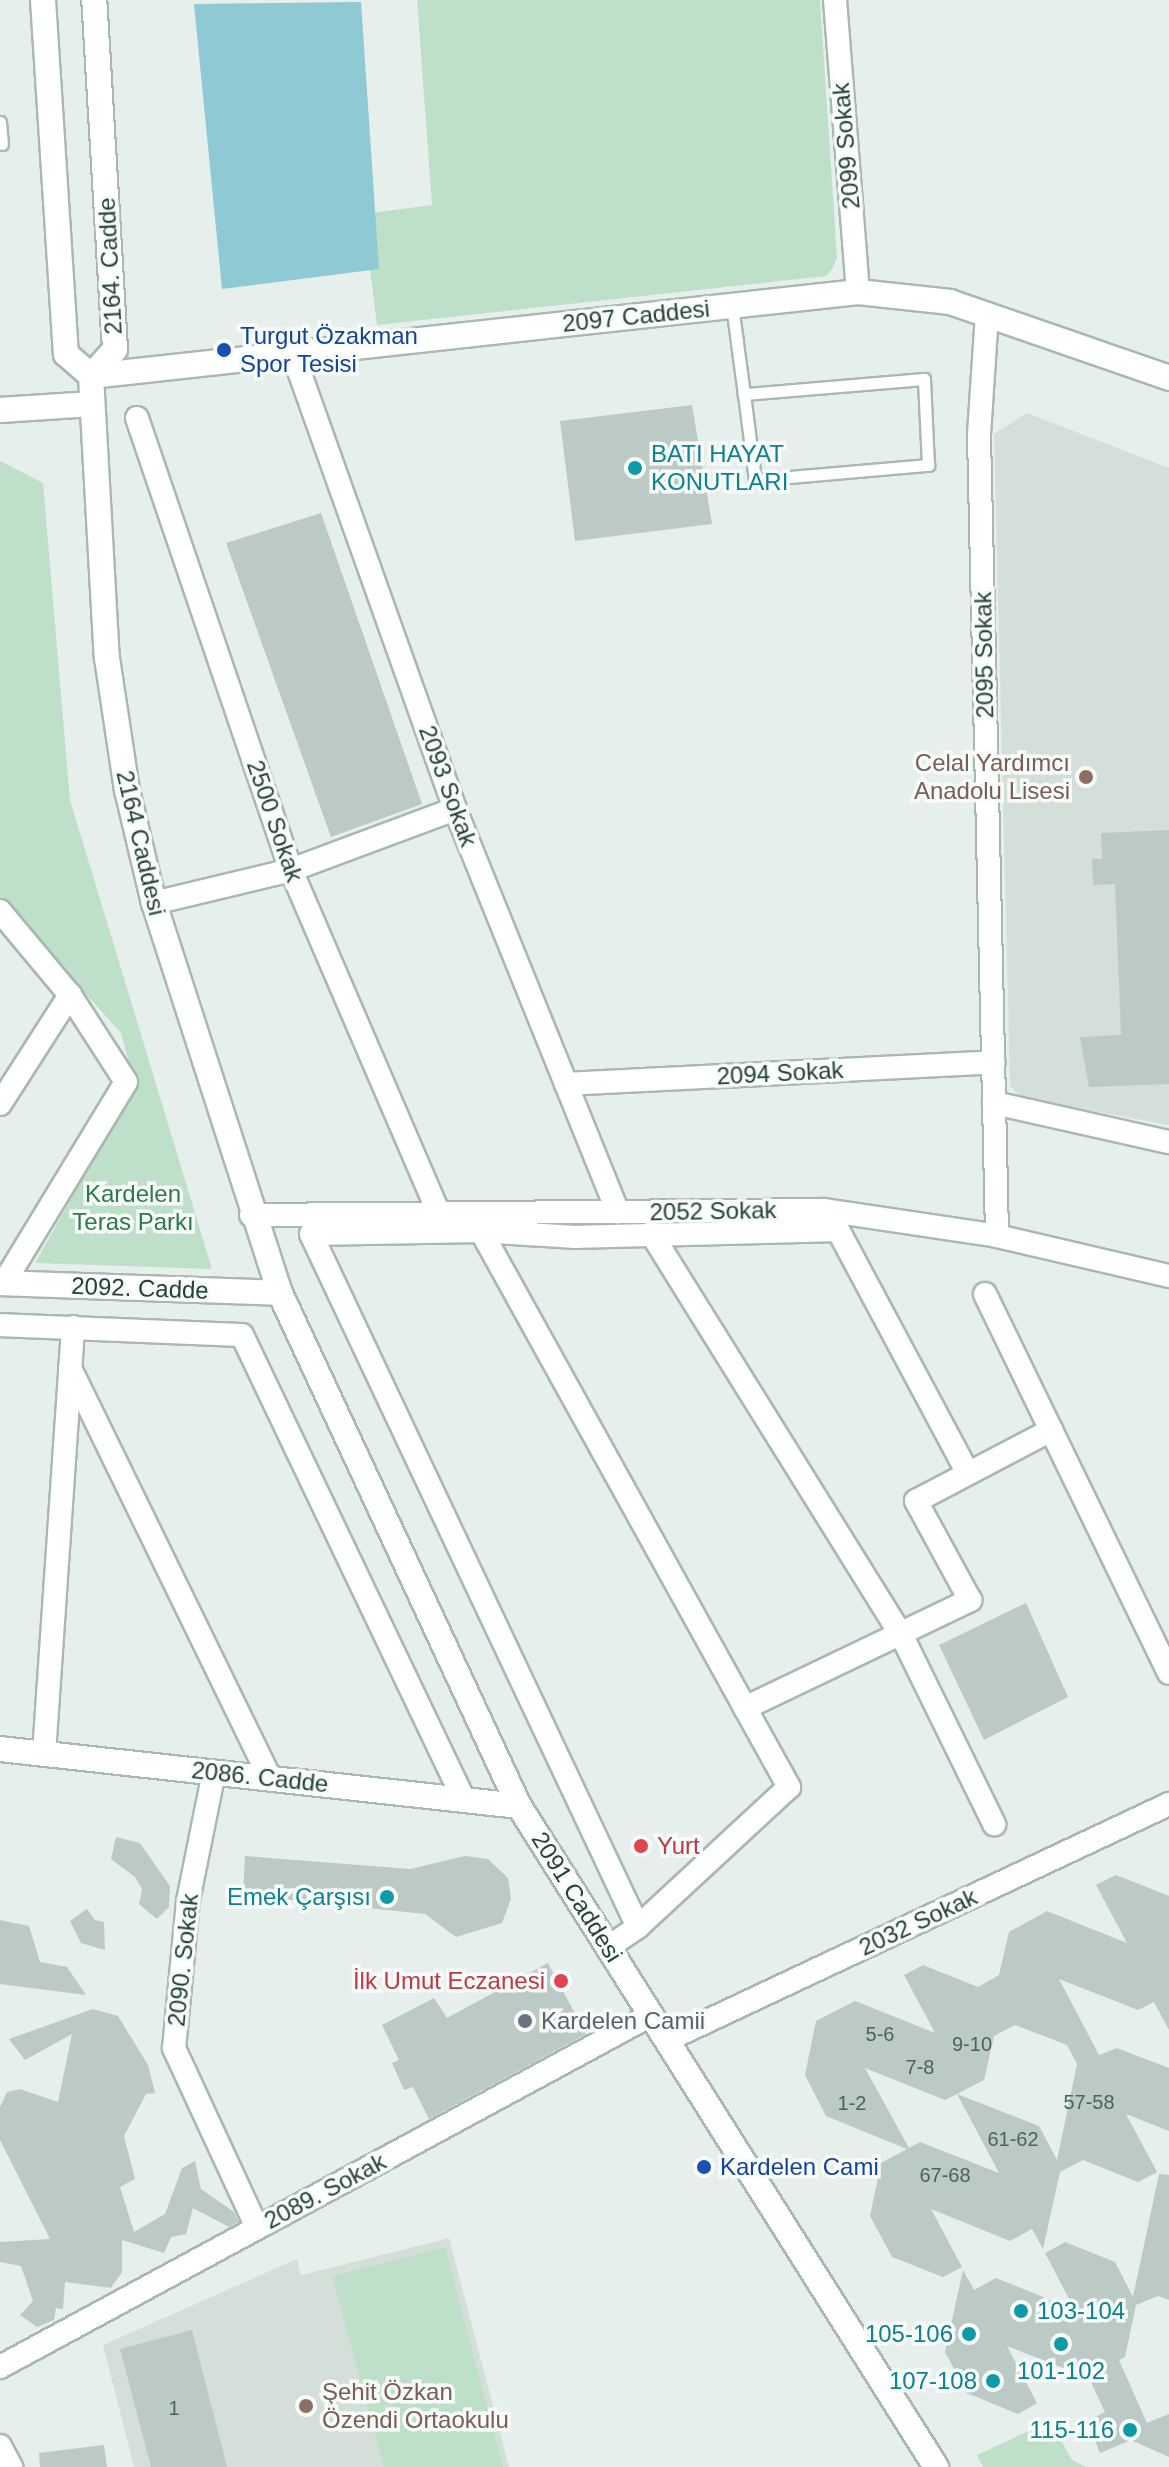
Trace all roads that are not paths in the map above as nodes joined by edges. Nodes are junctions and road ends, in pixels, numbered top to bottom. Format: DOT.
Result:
graph roads {
  1 [pos="43,0"];
  2 [pos="94,0"];
  3 [pos="835,0"];
  4 [pos="0,122"];
  5 [pos="2,144"];
  6 [pos="858,292"];
  7 [pos="732,306"];
  8 [pos="987,314"];
  9 [pos="293,354"];
  10 [pos="91,376"];
  11 [pos="1169,378"];
  12 [pos="744,394"];
  13 [pos="92,404"];
  14 [pos="0,410"];
  15 [pos="137,418"];
  16 [pos="455,809"];
  17 [pos="291,870"];
  18 [pos="154,903"];
  19 [pos="0,911"];
  20 [pos="70,995"];
  21 [pos="993,1062"];
  22 [pos="566,1084"];
  23 [pos="994,1103"];
  24 [pos="0,1104"];
  25 [pos="1169,1142"];
  26 [pos="618,1212"];
  27 [pos="439,1213"];
  28 [pos="251,1215"];
  29 [pos="481,1231"];
  30 [pos="651,1233"];
  31 [pos="997,1236"];
  32 [pos="1169,1276"];
  33 [pos="2,1283"];
  34 [pos="280,1293"];
  35 [pos="985,1294"];
  36 [pos="0,1325"];
  37 [pos="73,1327"];
  38 [pos="70,1368"];
  39 [pos="1051,1430"];
  40 [pos="968,1473"];
  41 [pos="901,1634"];
  42 [pos="1169,1673"];
  43 [pos="745,1708"];
  44 [pos="0,1749"];
  45 [pos="44,1754"];
  46 [pos="214,1772"];
  47 [pos="270,1778"];
  48 [pos="464,1800"];
  49 [pos="1169,1804"];
  50 [pos="519,1806"];
  51 [pos="994,1824"];
  52 [pos="638,1927"];
  53 [pos="608,1947"];
  54 [pos="651,2015"];
  55 [pos="667,2040"];
  56 [pos="257,2228"];
  57 [pos="0,2367"];
  58 [pos="0,2446"];
  59 [pos="11,2467"];
  60 [pos="936,2467"];
  1 -- 10 [label="street, 2164. Cadde"];
  2 -- 10 [label="street, 2164. Cadde"];
  3 -- 6 [label="street, 2099 Sokak"];
  4 -- 5 [label="lane"];
  6 -- 7 [label="street, 2097 Caddesi"];
  6 -- 8 [label="street, 2097 Caddesi"];
  7 -- 9 [label="street, 2097 Caddesi"];
  7 -- 12 [label="lane"];
  8 -- 11 [label="street, 2097 Caddesi"];
  8 -- 21 [label="street, 2095 Sokak"];
  9 -- 10 [label="street, 2097 Caddesi"];
  9 -- 16 [label="street, 2093 Sokak"];
  10 -- 13 [label="street, 2164 Caddesi"];
  12 -- 12 [label="lane"];
  13 -- 14 [label="street"];
  13 -- 18 [label="street, 2164 Caddesi"];
  15 -- 17 [label="street, 2500 Sokak"];
  16 -- 17 [label="street"];
  16 -- 22 [label="street, 2093 Sokak"];
  17 -- 18 [label="street"];
  17 -- 27 [label="street, 2500 Sokak"];
  18 -- 28 [label="street, 2164 Caddesi"];
  19 -- 20 [label="street"];
  20 -- 24 [label="street"];
  20 -- 33 [label="street"];
  21 -- 22 [label="street, 2094 Sokak"];
  21 -- 23 [label="street, 2095 Sokak"];
  22 -- 26 [label="street, 2093 Sokak"];
  23 -- 25 [label="street"];
  23 -- 31 [label="street, 2095 Sokak"];
  26 -- 27 [label="street, 2052 Sokak"];
  26 -- 31 [label="street, 2052 Sokak"];
  27 -- 28 [label="street, 2052 Sokak"];
  28 -- 34 [label="street, 2164 Caddesi"];
  29 -- 30 [label="street"];
  29 -- 43 [label="street"];
  29 -- 52 [label="street"];
  30 -- 40 [label="street"];
  30 -- 41 [label="street"];
  31 -- 32 [label="street, 2052 Sokak"];
  33 -- 34 [label="street, 2092. Cadde"];
  34 -- 50 [label="street, 2091 Caddesi"];
  35 -- 39 [label="street"];
  36 -- 37 [label="street"];
  37 -- 38 [label="street"];
  37 -- 48 [label="street"];
  38 -- 45 [label="street"];
  38 -- 47 [label="street"];
  39 -- 40 [label="street"];
  39 -- 42 [label="street"];
  40 -- 41 [label="street"];
  41 -- 43 [label="street"];
  41 -- 51 [label="street"];
  43 -- 52 [label="street"];
  44 -- 45 [label="street, 2086. Cadde"];
  45 -- 46 [label="street, 2086. Cadde"];
  46 -- 47 [label="street, 2086. Cadde"];
  46 -- 56 [label="street, 2090. Sokak"];
  47 -- 48 [label="street, 2086. Cadde"];
  48 -- 50 [label="street, 2086. Cadde"];
  49 -- 55 [label="street, 2032 Sokak"];
  50 -- 53 [label="street, 2091 Caddesi"];
  52 -- 53 [label="street"];
  53 -- 54 [label="street, 2091 Caddesi"];
  54 -- 55 [label="street, 2091 Caddesi"];
  54 -- 56 [label="street, 2089. Sokak"];
  55 -- 60 [label="street, 2091 Caddesi"];
  56 -- 57 [label="street, 2089. Sokak"];
  58 -- 59 [label="street"];
}
